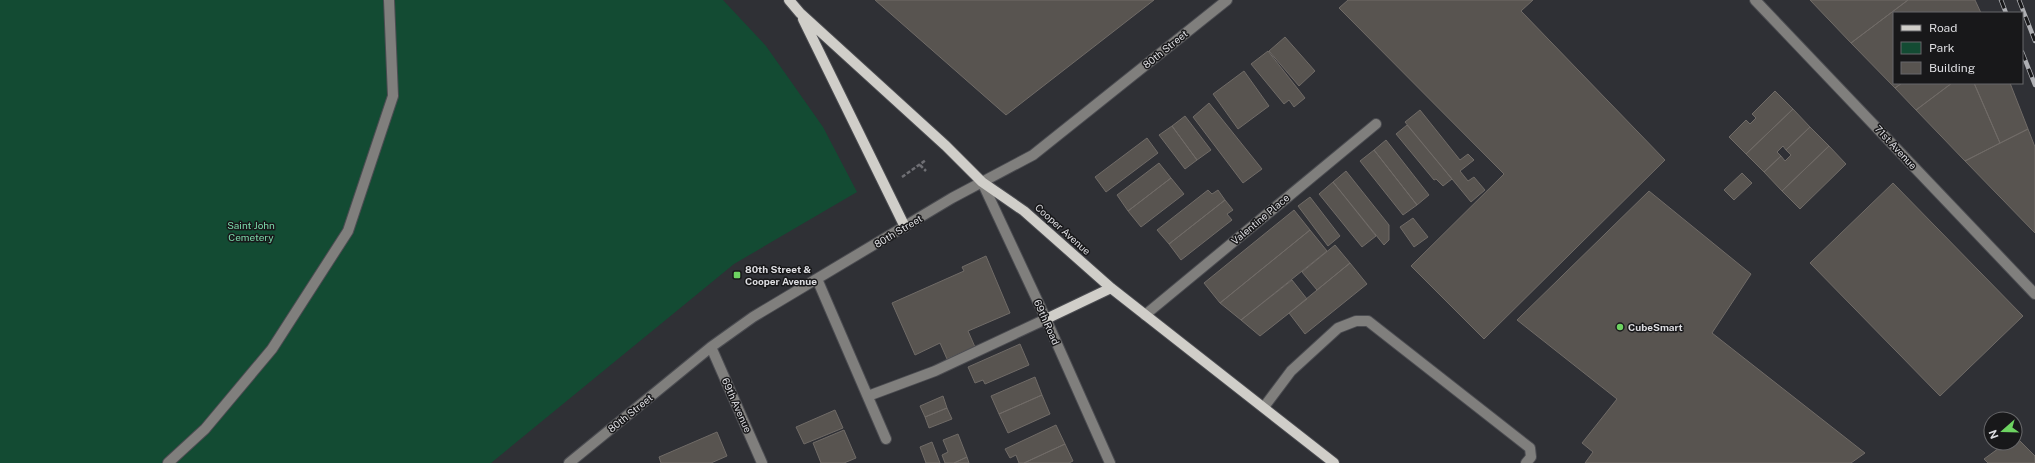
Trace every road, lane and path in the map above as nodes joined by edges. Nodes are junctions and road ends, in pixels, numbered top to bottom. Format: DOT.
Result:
graph roads {
  1 [pos="389,0"];
  2 [pos="789,0"];
  3 [pos="1226,0"];
  4 [pos="1755,0"];
  5 [pos="800,13"];
  6 [pos="1376,124"];
  7 [pos="926,160"];
  8 [pos="920,165"];
  9 [pos="926,171"];
  10 [pos="898,179"];
  11 [pos="982,182"];
  12 [pos="905,227"];
  13 [pos="817,279"];
  14 [pos="1111,288"];
  15 [pos="2035,294"];
  16 [pos="1145,315"];
  17 [pos="1046,319"];
  18 [pos="711,347"];
  19 [pos="868,396"];
  20 [pos="1264,407"];
  21 [pos="886,439"];
  22 [pos="168,463"];
  23 [pos="569,463"];
  24 [pos="762,463"];
  25 [pos="1110,463"];
  26 [pos="1334,463"];
  27 [pos="1526,463"];
  1 -- 22 [label="street"];
  2 -- 5 [label="main road, Cooper Avenue"];
  3 -- 11 [label="street, 80th Street"];
  4 -- 15 [label="street, 71st Avenue"];
  5 -- 11 [label="main road, Cooper Avenue"];
  5 -- 12 [label="main road"];
  6 -- 16 [label="street, Valentine Place"];
  7 -- 8 [label="path"];
  8 -- 9 [label="path"];
  8 -- 10 [label="path"];
  11 -- 12 [label="street, 80th Street"];
  11 -- 14 [label="main road, Cooper Avenue"];
  11 -- 17 [label="street, 69th Road"];
  12 -- 13 [label="street, 80th Street"];
  13 -- 18 [label="street, 80th Street"];
  13 -- 19 [label="street"];
  14 -- 16 [label="main road, Cooper Avenue"];
  14 -- 17 [label="main road"];
  16 -- 20 [label="main road, Cooper Avenue"];
  17 -- 19 [label="street"];
  17 -- 25 [label="street, 69th Road"];
  18 -- 23 [label="street, 80th Street"];
  18 -- 24 [label="street, 69th Avenue"];
  19 -- 21 [label="street"];
  20 -- 26 [label="main road, Cooper Avenue"];
  20 -- 27 [label="street"];
}
